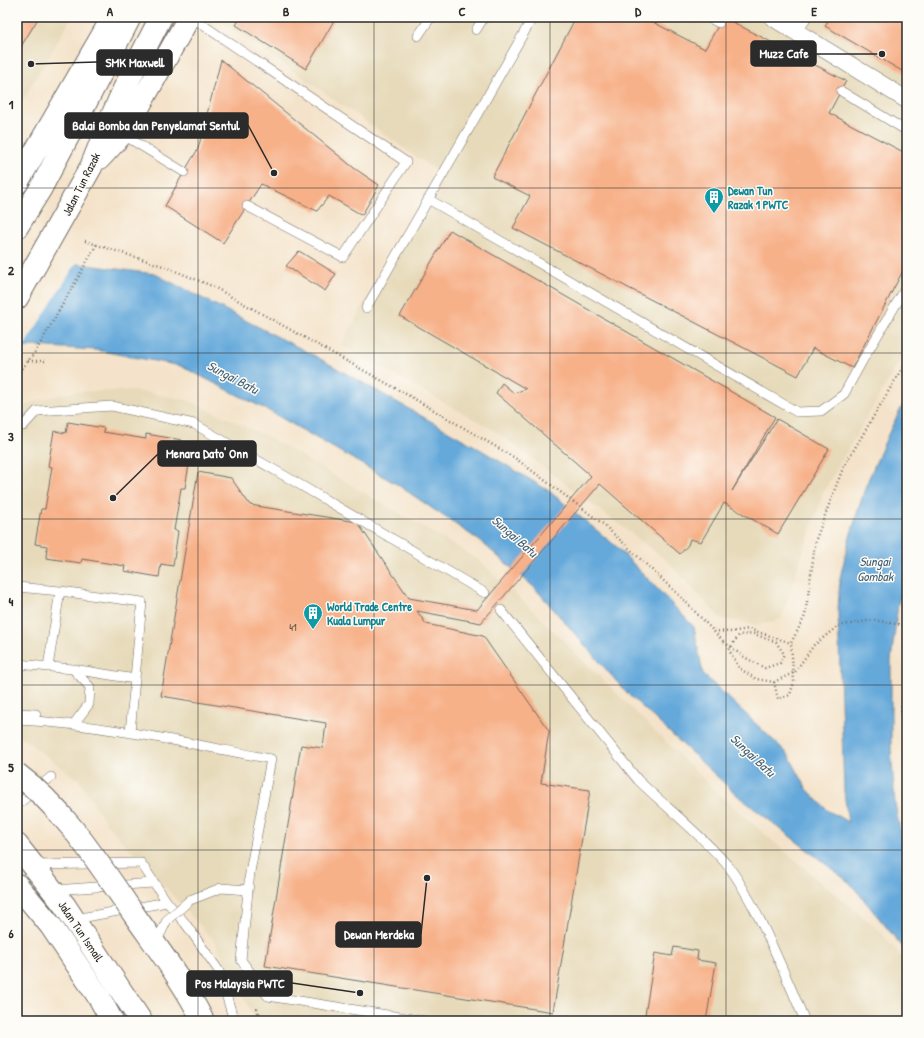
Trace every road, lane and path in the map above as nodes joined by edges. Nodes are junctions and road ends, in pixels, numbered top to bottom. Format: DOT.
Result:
graph roads {
  1 [pos="190,17"];
  2 [pos="431,17"];
  3 [pos="484,17"];
  4 [pos="533,17"];
  5 [pos="707,17"];
  6 [pos="772,17"];
  7 [pos="122,20"];
  8 [pos="157,23"];
  9 [pos="719,23"];
  10 [pos="798,24"];
  11 [pos="476,30"];
  12 [pos="418,36"];
  13 [pos="114,48"];
  14 [pos="841,91"];
  15 [pos="907,100"];
  16 [pos="82,112"];
  17 [pos="115,130"];
  18 [pos="907,131"];
  19 [pos="184,172"];
  20 [pos="21,176"];
  21 [pos="428,199"];
  22 [pos="247,206"];
  23 [pos="17,227"];
  24 [pos="85,240"];
  25 [pos="97,244"];
  26 [pos="907,286"];
  27 [pos="17,298"];
  28 [pos="366,308"];
  29 [pos="907,360"];
  30 [pos="28,361"];
  31 [pos="46,361"];
  32 [pos="17,375"];
  33 [pos="17,424"];
  34 [pos="17,587"];
  35 [pos="60,591"];
  36 [pos="485,593"];
  37 [pos="501,610"];
  38 [pos="907,626"];
  39 [pos="713,631"];
  40 [pos="791,643"];
  41 [pos="17,664"];
  42 [pos="48,667"];
  43 [pos="73,669"];
  44 [pos="907,678"];
  45 [pos="135,679"];
  46 [pos="774,682"];
  47 [pos="17,713"];
  48 [pos="36,714"];
  49 [pos="17,720"];
  50 [pos="73,725"];
  51 [pos="130,733"];
  52 [pos="907,769"];
  53 [pos="17,774"];
  54 [pos="51,776"];
  55 [pos="17,805"];
  56 [pos="17,845"];
  57 [pos="33,864"];
  58 [pos="152,883"];
  59 [pos="17,885"];
  60 [pos="52,890"];
  61 [pos="248,890"];
  62 [pos="166,902"];
  63 [pos="74,920"];
  64 [pos="155,944"];
  65 [pos="259,1013"];
  66 [pos="112,1021"];
  67 [pos="141,1021"];
  68 [pos="203,1021"];
  69 [pos="234,1021"];
  70 [pos="265,1021"];
  71 [pos="426,1021"];
  72 [pos="805,1021"];
  1 -- 17 [label="main road"];
  1 -- 22 [label="lane"];
  2 -- 12 [label="lane"];
  3 -- 11 [label="lane"];
  4 -- 21 [label="lane"];
  5 -- 9 [label="lane"];
  6 -- 10 [label="street"];
  7 -- 13 [label="main road"];
  7 -- 20 [label="main road"];
  8 -- 17 [label="main road"];
  10 -- 15 [label="street"];
  13 -- 16 [label="main road"];
  13 -- 20 [label="main road"];
  14 -- 18 [label="lane"];
  16 -- 17 [label="lane"];
  16 -- 23 [label="main road"];
  17 -- 19 [label="lane"];
  17 -- 27 [label="main road, Jalan Tun Razak"];
  21 -- 26 [label="lane"];
  21 -- 28 [label="lane"];
  24 -- 25 [label="path"];
  25 -- 30 [label="path"];
  25 -- 39 [label="path"];
  29 -- 40 [label="path"];
  30 -- 31 [label="path"];
  30 -- 32 [label="path"];
  33 -- 36 [label="lane"];
  34 -- 35 [label="lane"];
  35 -- 42 [label="lane"];
  35 -- 45 [label="lane"];
  37 -- 72 [label="lane"];
  38 -- 46 [label="path, bridge"];
  39 -- 40 [label="path"];
  39 -- 46 [label="path, bridge"];
  40 -- 46 [label="path"];
  41 -- 42 [label="lane"];
  42 -- 43 [label="lane"];
  43 -- 45 [label="lane"];
  43 -- 50 [label="lane"];
  44 -- 52 [label="path"];
  45 -- 51 [label="lane"];
  47 -- 48 [label="lane"];
  49 -- 50 [label="lane"];
  50 -- 51 [label="lane"];
  51 -- 61 [label="lane"];
  53 -- 64 [label="main road, bridge"];
  54 -- 55 [label="lane"];
  56 -- 57 [label="main road, Jalan Tun Ismail"];
  57 -- 58 [label="lane"];
  57 -- 60 [label="main road, Jalan Tun Ismail"];
  58 -- 60 [label="lane"];
  58 -- 62 [label="lane"];
  59 -- 66 [label="main road, Jalan Tun Ismail"];
  60 -- 63 [label="main road, Jalan Tun Ismail"];
  61 -- 64 [label="lane, bridge"];
  61 -- 71 [label="lane"];
  62 -- 63 [label="lane"];
  62 -- 69 [label="lane"];
  63 -- 67 [label="main road, Jalan Tun Ismail"];
  64 -- 68 [label="main road, bridge"];
  65 -- 70 [label="path"];
}
